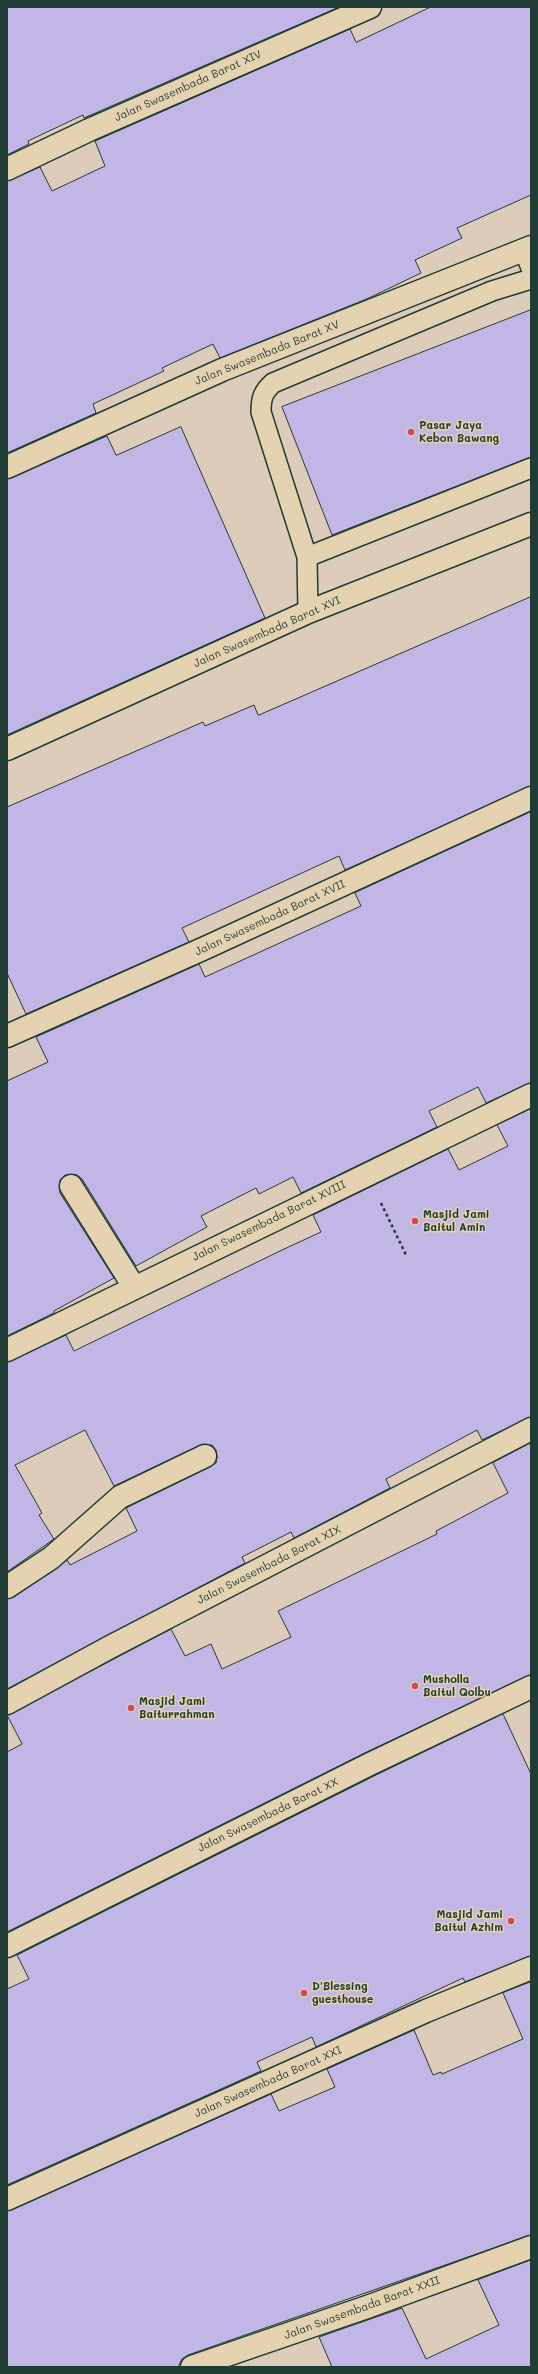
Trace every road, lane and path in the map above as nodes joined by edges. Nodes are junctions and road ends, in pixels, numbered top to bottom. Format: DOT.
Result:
graph roads {
  1 [pos="370,7"];
  2 [pos="7,169"];
  3 [pos="529,255"];
  4 [pos="531,279"];
  5 [pos="7,467"];
  6 [pos="531,468"];
  7 [pos="531,524"];
  8 [pos="307,557"];
  9 [pos="308,612"];
  10 [pos="7,749"];
  11 [pos="531,798"];
  12 [pos="7,1036"];
  13 [pos="531,1095"];
  14 [pos="366,1174"];
  15 [pos="71,1186"];
  16 [pos="407,1257"];
  17 [pos="134,1287"];
  18 [pos="7,1350"];
  19 [pos="531,1429"];
  20 [pos="205,1456"];
  21 [pos="7,1587"];
  22 [pos="531,1687"];
  23 [pos="8,1699"];
  24 [pos="7,1946"];
  25 [pos="531,1968"];
  26 [pos="7,2199"];
  27 [pos="531,2247"];
  28 [pos="192,2367"];
  1 -- 2 [label="street, Jalan Swasembada Barat XIV"];
  3 -- 5 [label="street, Jalan Swasembada Barat XV"];
  4 -- 8 [label="lane"];
  6 -- 8 [label="lane"];
  7 -- 9 [label="street, Jalan Swasembada Barat XVI"];
  8 -- 9 [label="lane"];
  9 -- 10 [label="street, Jalan Swasembada Barat XVI"];
  11 -- 12 [label="street, Jalan Swasembada Barat XVII"];
  13 -- 14 [label="street, Jalan Swasembada Barat XVIII"];
  14 -- 16 [label="path"];
  14 -- 17 [label="street, Jalan Swasembada Barat XVIII"];
  15 -- 17 [label="street"];
  17 -- 18 [label="street, Jalan Swasembada Barat XVIII"];
  19 -- 23 [label="street, Jalan Swasembada Barat XIX"];
  20 -- 21 [label="street"];
  22 -- 24 [label="street, Jalan Swasembada Barat XX"];
  25 -- 26 [label="street, Jalan Swasembada Barat XXI"];
  27 -- 28 [label="street, Jalan Swasembada Barat XXII"];
}
